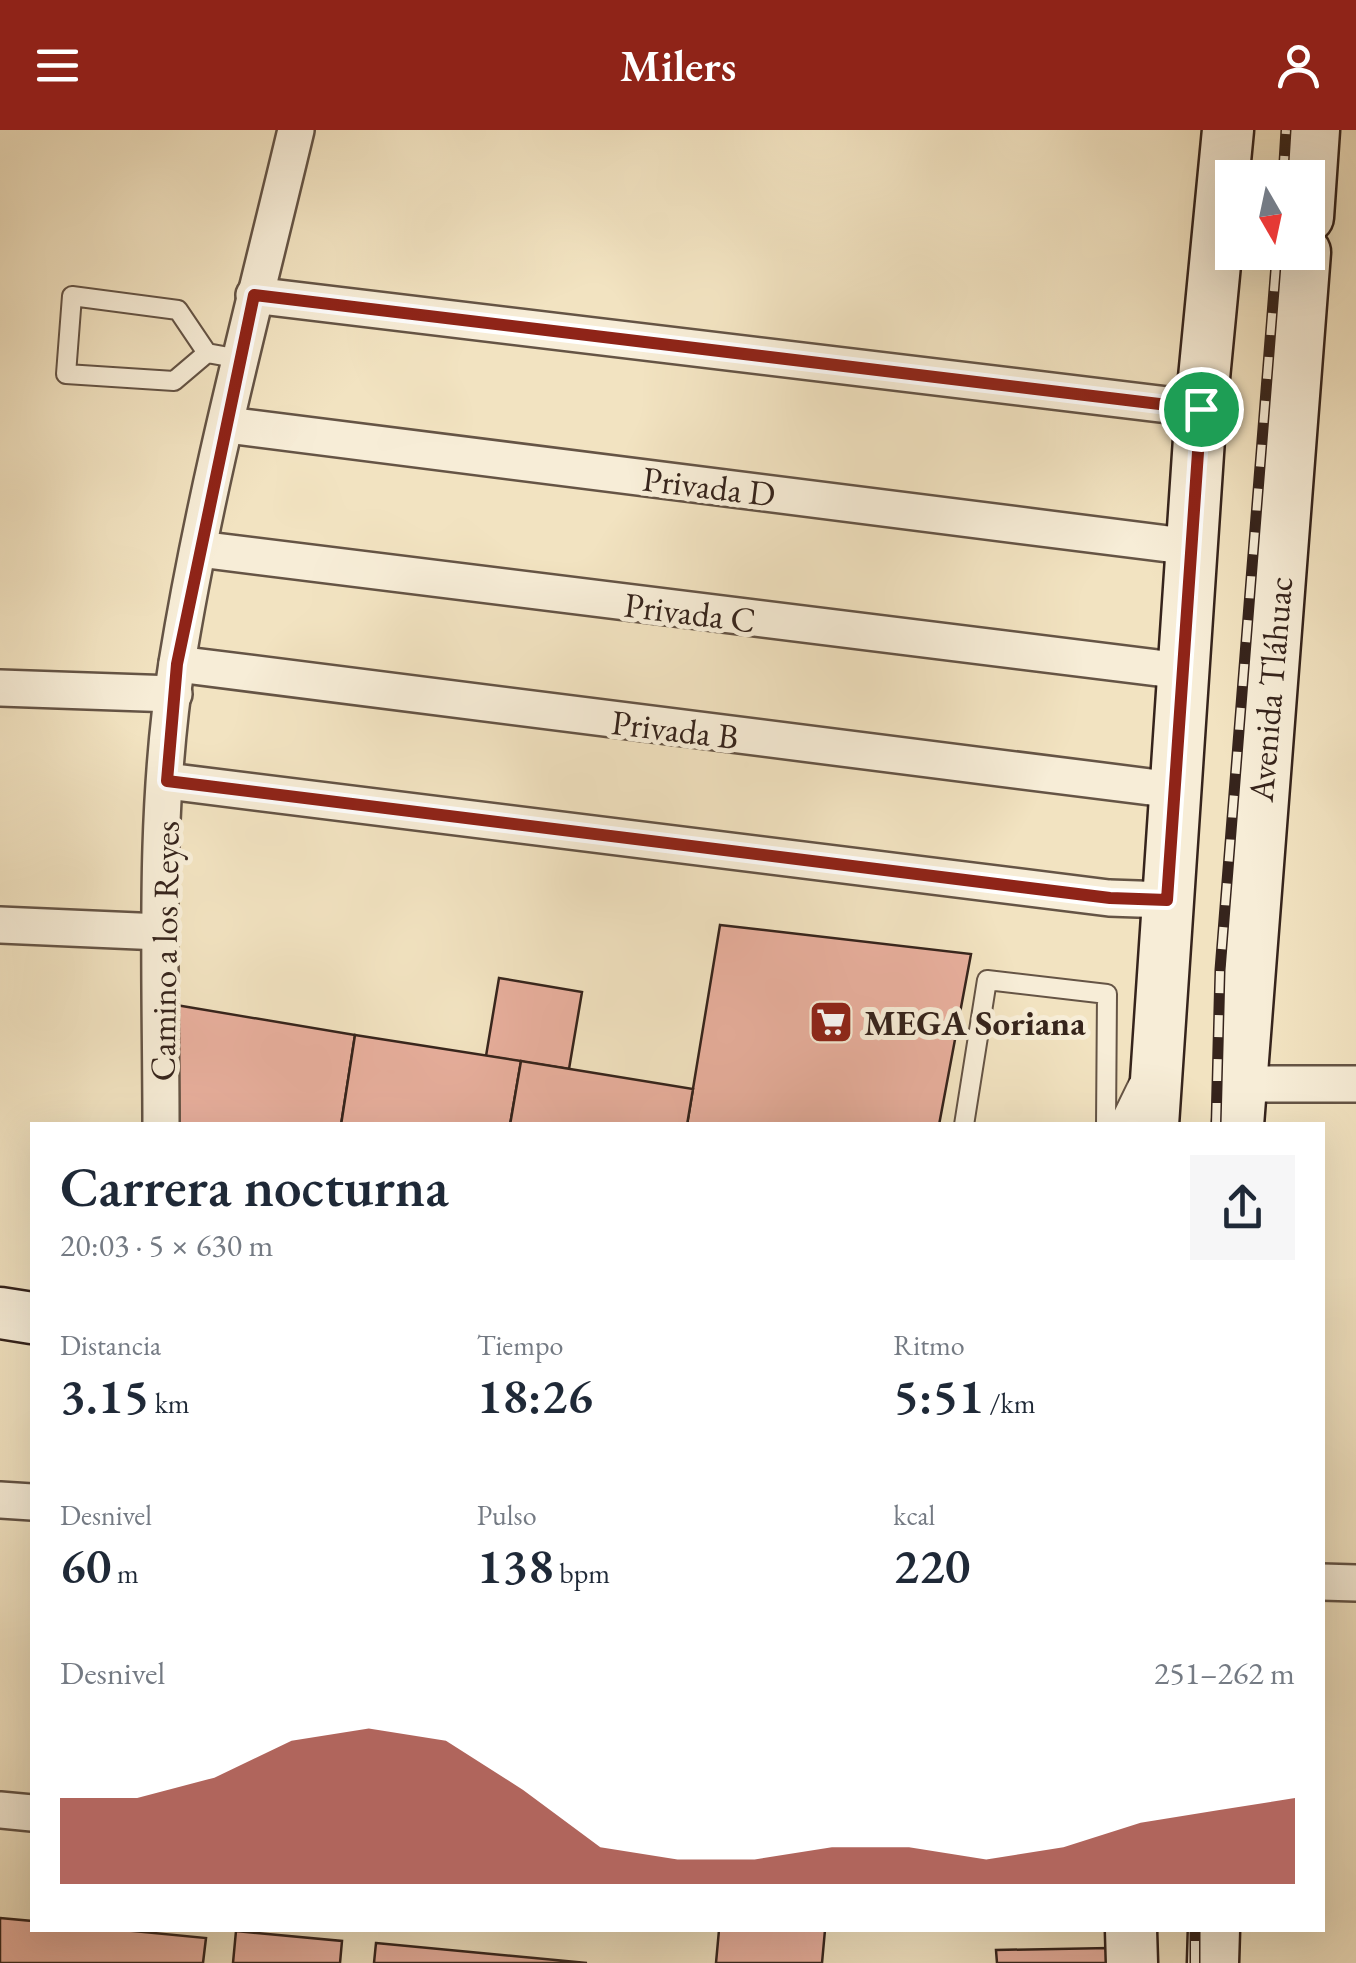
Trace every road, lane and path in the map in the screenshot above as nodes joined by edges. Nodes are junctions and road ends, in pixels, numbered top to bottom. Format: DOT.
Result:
graph roads {
  1 [pos="1228,130"];
  2 [pos="1314,130"];
  3 [pos="289,131"];
  4 [pos="1312,160"];
  5 [pos="1304,270"];
  6 [pos="254,295"];
  7 [pos="224,356"];
  8 [pos="1201,409"];
  9 [pos="227,425"];
  10 [pos="1192,547"];
  11 [pos="200,550"];
  12 [pos="1182,671"];
  13 [pos="175,679"];
  14 [pos="0,688"];
  15 [pos="167,781"];
  16 [pos="1174,790"];
  17 [pos="1167,900"];
  18 [pos="0,925"];
  19 [pos="161,932"];
  20 [pos="1158,1043"];
  21 [pos="1356,1084"];
  22 [pos="1238,1104"];
  23 [pos="161,1122"];
  24 [pos="964,1122"];
  25 [pos="1106,1122"];
  26 [pos="1119,1122"];
  27 [pos="1153,1122"];
  28 [pos="0,1313"];
  29 [pos="30,1318"];
  30 [pos="0,1500"];
  31 [pos="30,1502"];
  32 [pos="1325,1582"];
  33 [pos="1356,1583"];
  34 [pos="0,1810"];
  35 [pos="30,1813"];
  36 [pos="1130,1932"];
  37 [pos="1214,1932"];
  38 [pos="1132,1963"];
  39 [pos="1212,1963"];
  1 -- 8 [label="main road"];
  2 -- 4 [label="main road"];
  3 -- 6 [label="street, Camino a los Reyes"];
  5 -- 22 [label="main road, Avenida Tláhuac"];
  6 -- 7 [label="street, Camino a los Reyes"];
  6 -- 8 [label="street"];
  7 -- 7 [label="lane"];
  7 -- 9 [label="street, Camino a los Reyes"];
  8 -- 10 [label="main road"];
  9 -- 10 [label="street, Privada D"];
  9 -- 11 [label="street, Camino a los Reyes"];
  10 -- 12 [label="main road"];
  11 -- 12 [label="street, Privada C"];
  11 -- 13 [label="street, Camino a los Reyes"];
  12 -- 16 [label="main road"];
  13 -- 14 [label="street, Privada B"];
  13 -- 15 [label="street, Camino a los Reyes"];
  13 -- 16 [label="street, Privada B"];
  15 -- 17 [label="street"];
  15 -- 19 [label="street, Camino a los Reyes"];
  16 -- 17 [label="main road"];
  17 -- 20 [label="main road"];
  18 -- 19 [label="street"];
  19 -- 23 [label="street, Camino a los Reyes"];
  20 -- 26 [label="lane"];
  20 -- 27 [label="main road"];
  21 -- 22 [label="street"];
  24 -- 25 [label="lane"];
  28 -- 29 [label="main road"];
  30 -- 31 [label="street"];
  32 -- 33 [label="street"];
  34 -- 35 [label="street"];
  36 -- 38 [label="main road"];
  37 -- 39 [label="main road"];
}
